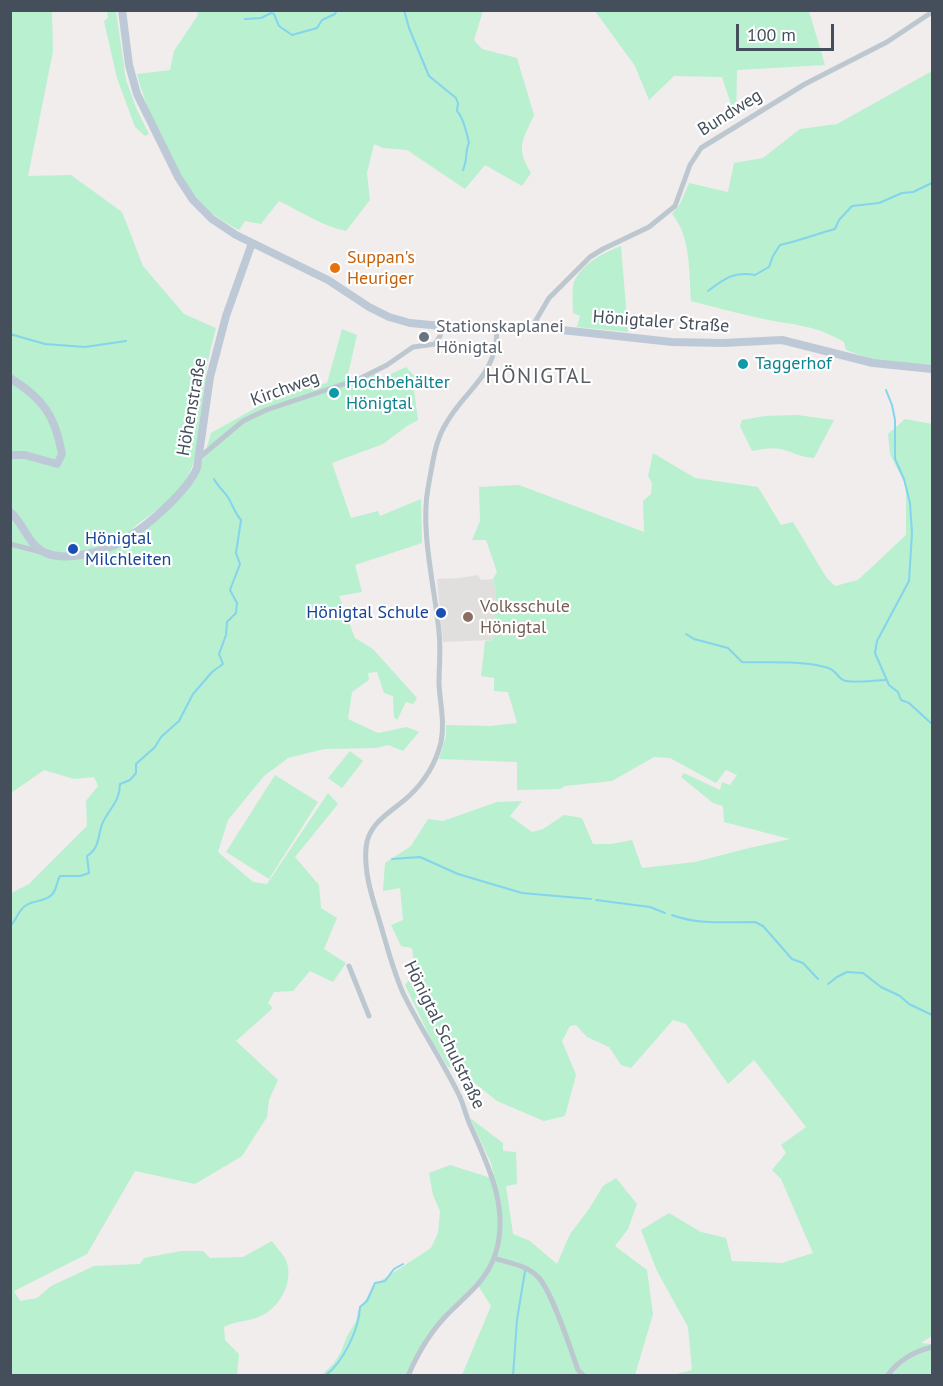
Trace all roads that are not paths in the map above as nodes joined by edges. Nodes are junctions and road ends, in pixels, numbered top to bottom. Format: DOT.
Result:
graph roads {
  1 [pos="122,10"];
  2 [pos="933,12"];
  3 [pos="252,243"];
  4 [pos="442,326"];
  5 [pos="497,327"];
  6 [pos="532,327"];
  7 [pos="933,369"];
  8 [pos="10,378"];
  9 [pos="10,455"];
  10 [pos="200,457"];
  11 [pos="10,512"];
  12 [pos="10,544"];
  13 [pos="43,552"];
  14 [pos="349,966"];
  15 [pos="369,1016"];
  16 [pos="494,1258"];
  17 [pos="933,1347"];
  18 [pos="408,1376"];
  19 [pos="584,1376"];
  20 [pos="887,1376"];
  1 -- 3 [label="main road, Hönigtaler Straße"];
  2 -- 6 [label="street, Bundweg"];
  3 -- 4 [label="main road, Hönigtaler Straße"];
  3 -- 10 [label="main road, Höhenstraße"];
  4 -- 5 [label="main road, Hönigtaler Straße"];
  4 -- 10 [label="street, Kirchweg"];
  5 -- 6 [label="main road, Hönigtaler Straße"];
  5 -- 16 [label="street, Hönigtal Schulstraße"];
  6 -- 7 [label="main road, Hönigtaler Straße"];
  8 -- 9 [label="main road"];
  10 -- 13 [label="main road, Höhenstraße"];
  11 -- 13 [label="main road"];
  12 -- 13 [label="street, Höhenstraße"];
  14 -- 15 [label="street"];
  16 -- 18 [label="street, Hönigtal Schulstraße"];
  16 -- 19 [label="street"];
  17 -- 20 [label="street"];
}
